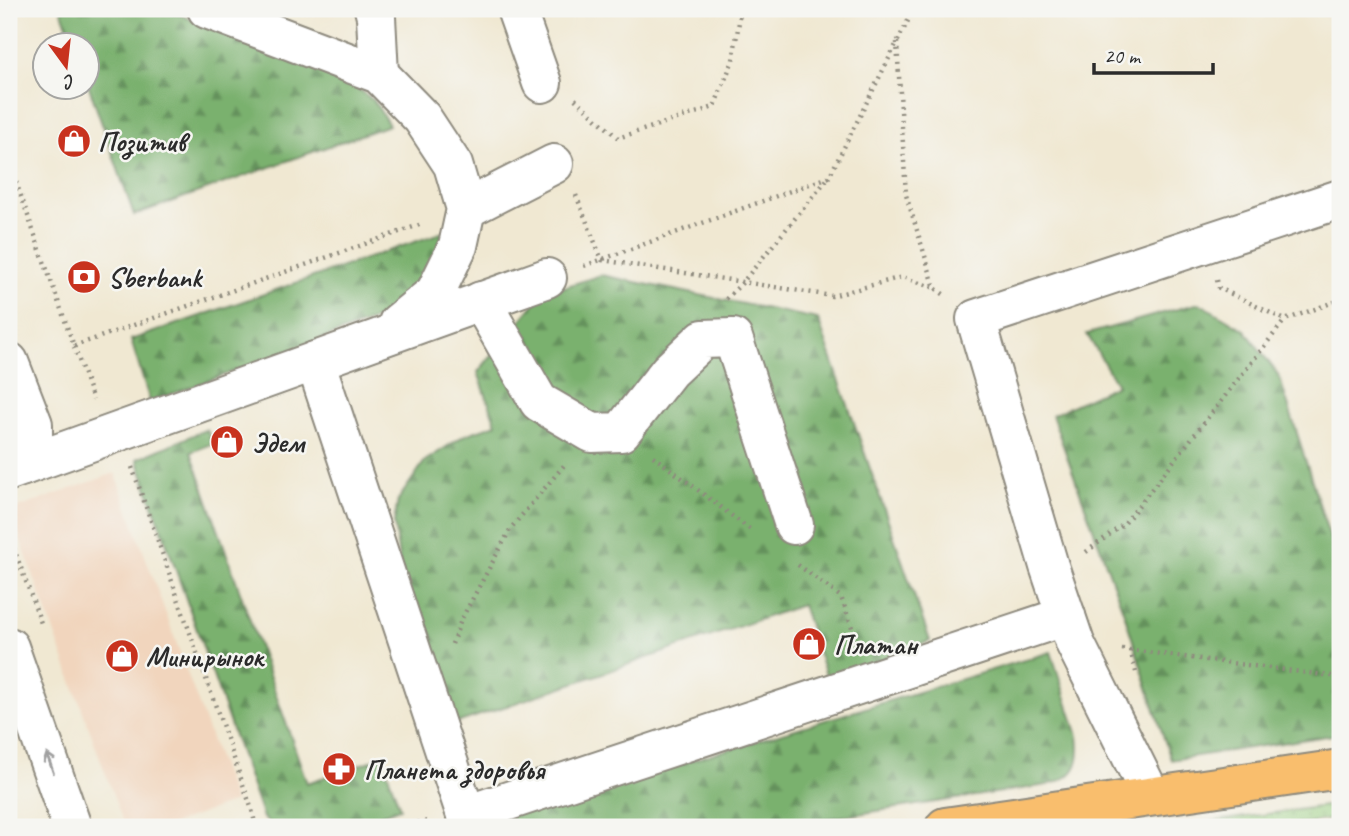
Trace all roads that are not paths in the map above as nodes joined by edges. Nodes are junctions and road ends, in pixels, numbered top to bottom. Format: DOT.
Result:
graph roads {
  1 [pos="207,9"];
  2 [pos="374,9"];
  3 [pos="516,9"];
  4 [pos="291,26"];
  5 [pos="379,74"];
  6 [pos="557,90"];
  7 [pos="554,164"];
  8 [pos="1340,199"];
  9 [pos="466,209"];
  10 [pos="547,278"];
  11 [pos="481,301"];
  12 [pos="379,338"];
  13 [pos="315,361"];
  14 [pos="9,362"];
  15 [pos="16,468"];
  16 [pos="794,525"];
  17 [pos="1070,630"];
  18 [pos="9,647"];
  19 [pos="1340,769"];
  20 [pos="1151,796"];
  21 [pos="468,821"];
  22 [pos="72,827"];
  23 [pos="945,827"];
  1 -- 4 [label="street"];
  2 -- 5 [label="street"];
  3 -- 6 [label="street"];
  4 -- 5 [label="street"];
  5 -- 9 [label="street"];
  7 -- 9 [label="street"];
  8 -- 17 [label="street"];
  9 -- 12 [label="street"];
  10 -- 11 [label="street"];
  11 -- 12 [label="street"];
  11 -- 16 [label="street"];
  12 -- 13 [label="street"];
  13 -- 15 [label="street"];
  13 -- 21 [label="street"];
  14 -- 15 [label="street"];
  17 -- 20 [label="street"];
  17 -- 21 [label="street"];
  22 -- 18 [label="street, one-way"];
  19 -- 20 [label="main road"];
  20 -- 23 [label="main road"];
}
